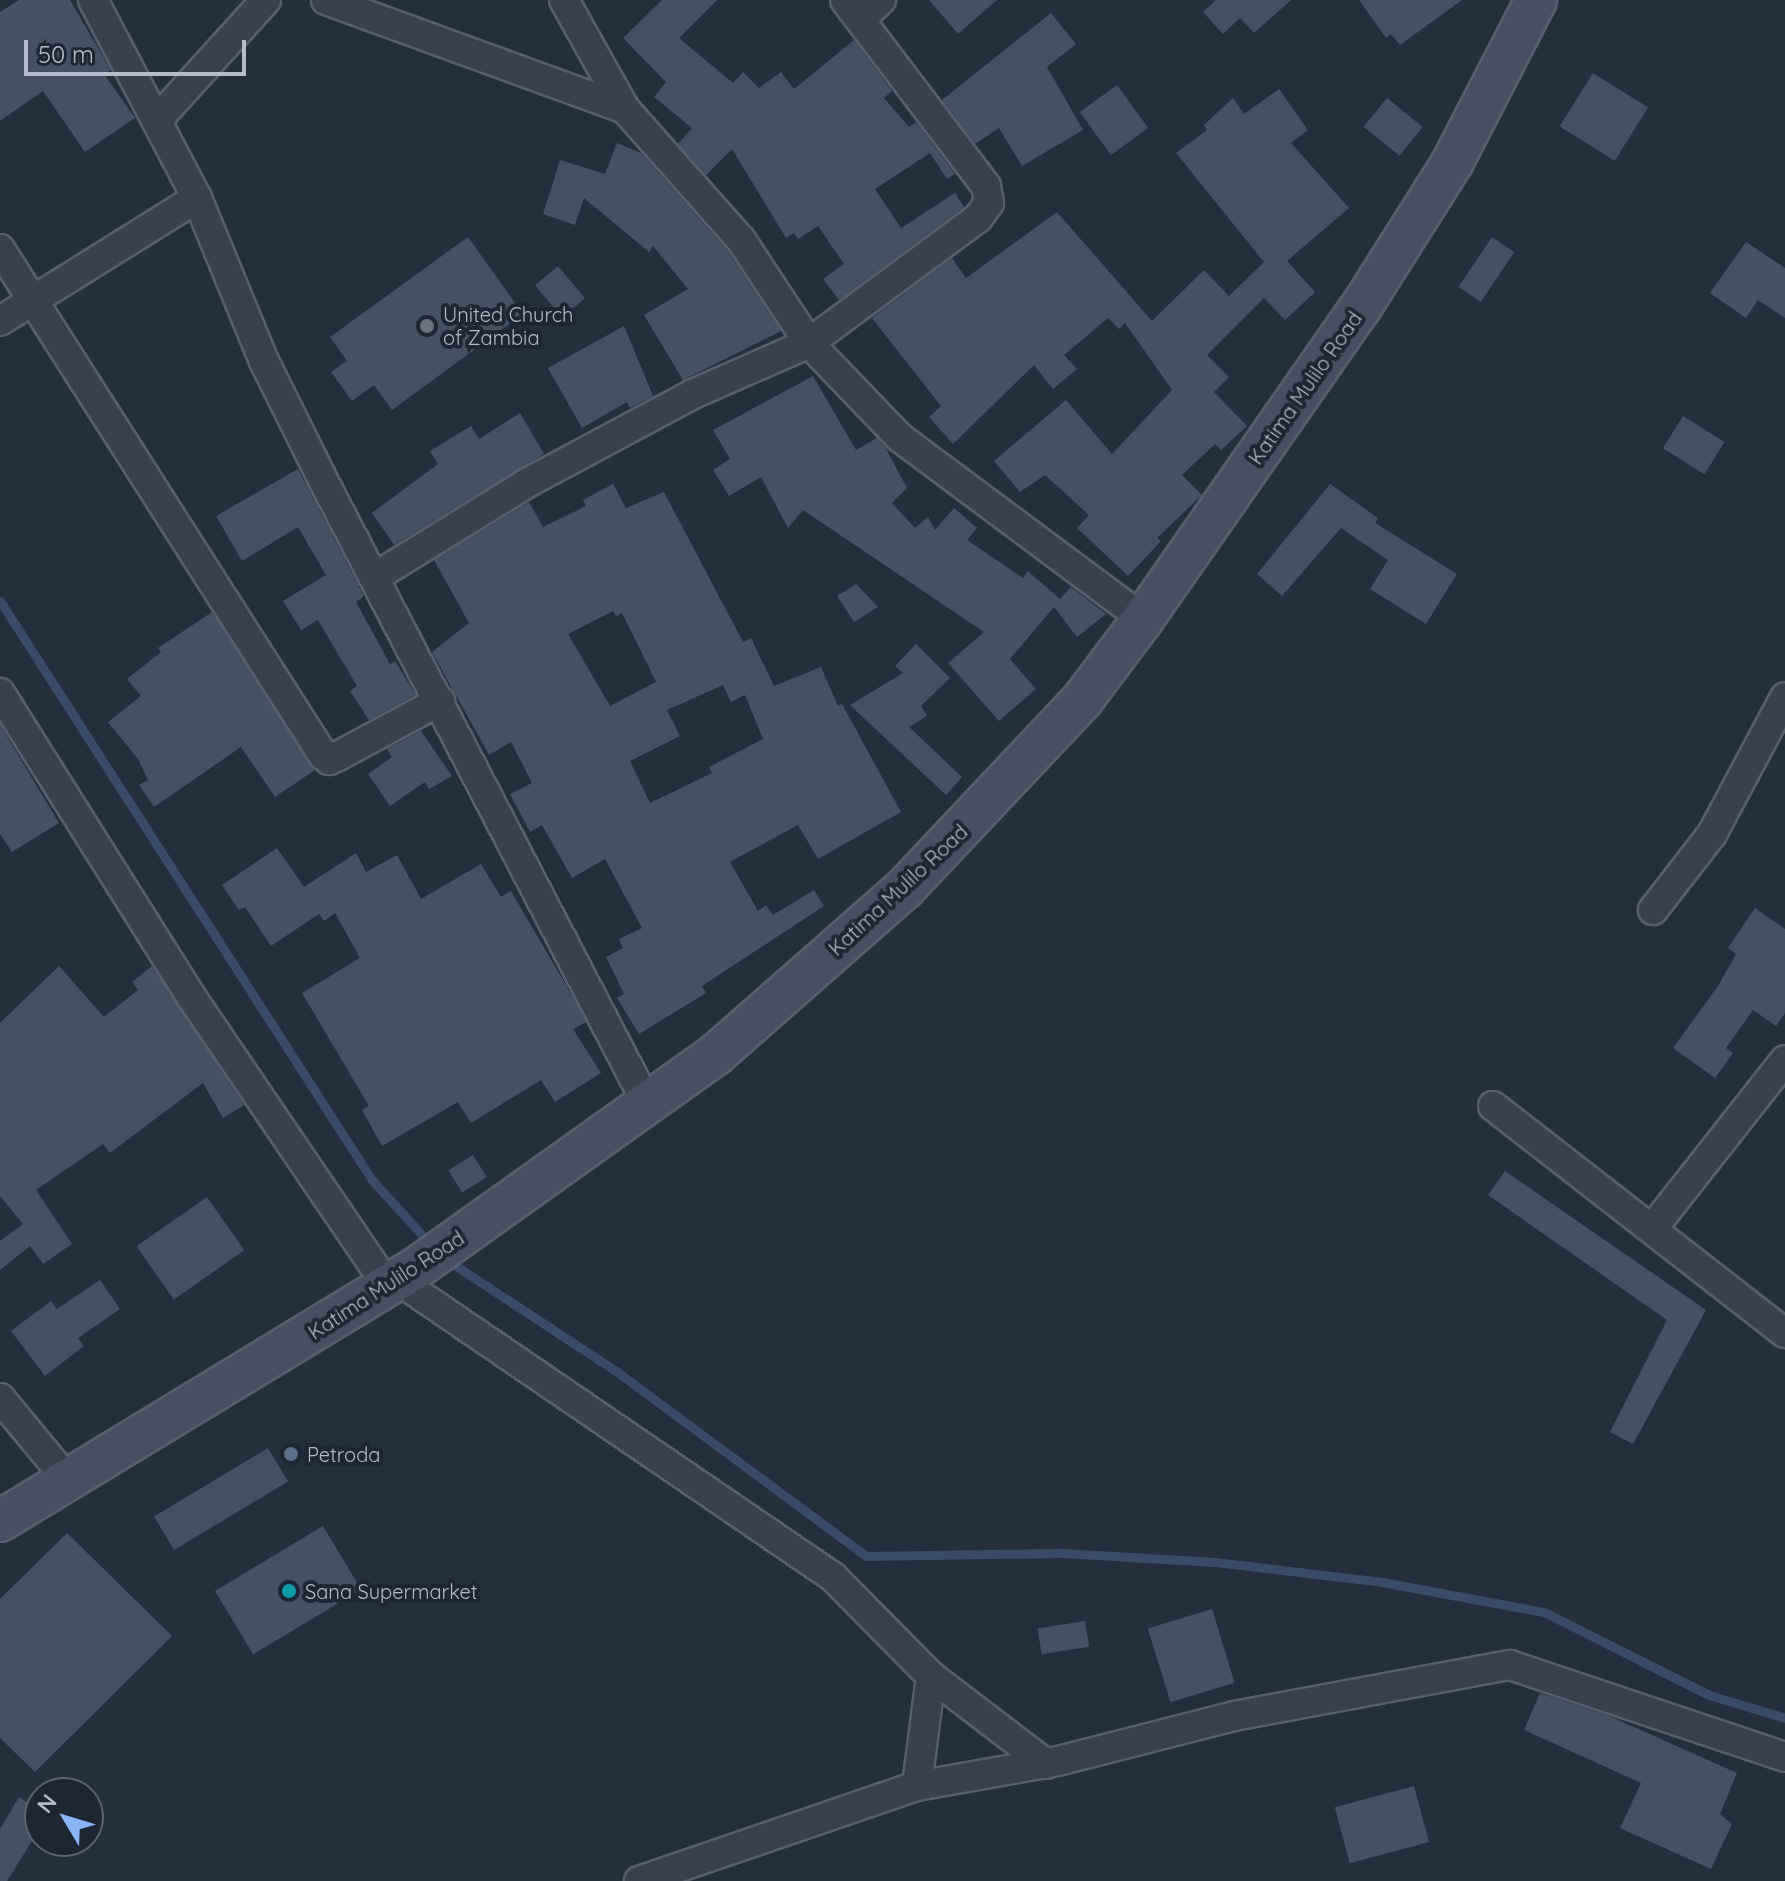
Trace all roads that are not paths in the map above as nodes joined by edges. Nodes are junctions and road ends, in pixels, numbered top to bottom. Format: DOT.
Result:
graph roads {
  1 [pos="93,0"];
  2 [pos="266,0"];
  3 [pos="326,0"];
  4 [pos="564,0"];
  5 [pos="1536,0"];
  6 [pos="863,6"];
  7 [pos="625,109"];
  8 [pos="158,119"];
  9 [pos="197,198"];
  10 [pos="0,249"];
  11 [pos="34,301"];
  12 [pos="0,321"];
  13 [pos="809,343"];
  14 [pos="375,577"];
  15 [pos="1143,619"];
  16 [pos="0,693"];
  17 [pos="1785,697"];
  18 [pos="440,701"];
  19 [pos="1653,910"];
  20 [pos="1785,1060"];
  21 [pos="648,1105"];
  22 [pos="1493,1106"];
  23 [pos="1652,1229"];
  24 [pos="415,1269"];
  25 [pos="1785,1333"];
  26 [pos="0,1398"];
  27 [pos="67,1479"];
  28 [pos="0,1521"];
  29 [pos="931,1676"];
  30 [pos="1785,1757"];
  31 [pos="1046,1764"];
  32 [pos="917,1786"];
  33 [pos="639,1881"];
  1 -- 8 [label="street"];
  2 -- 8 [label="street"];
  3 -- 7 [label="street"];
  4 -- 7 [label="street"];
  5 -- 15 [label="main road, Katima Mulilo Road"];
  6 -- 13 [label="street"];
  7 -- 13 [label="street"];
  8 -- 9 [label="street"];
  9 -- 11 [label="street"];
  9 -- 14 [label="street"];
  10 -- 11 [label="street"];
  11 -- 12 [label="street"];
  11 -- 18 [label="street"];
  13 -- 14 [label="street"];
  13 -- 15 [label="street"];
  14 -- 18 [label="street"];
  15 -- 21 [label="main road, Katima Mulilo Road"];
  16 -- 24 [label="street"];
  17 -- 19 [label="street"];
  18 -- 21 [label="street"];
  20 -- 23 [label="street"];
  21 -- 24 [label="main road, Katima Mulilo Road"];
  22 -- 23 [label="street"];
  23 -- 25 [label="street"];
  24 -- 27 [label="main road, Katima Mulilo Road"];
  24 -- 29 [label="street"];
  26 -- 27 [label="street"];
  27 -- 28 [label="main road, Katima Mulilo Road"];
  29 -- 31 [label="street"];
  29 -- 32 [label="street"];
  30 -- 31 [label="street"];
  31 -- 32 [label="street"];
  32 -- 33 [label="street"];
}
